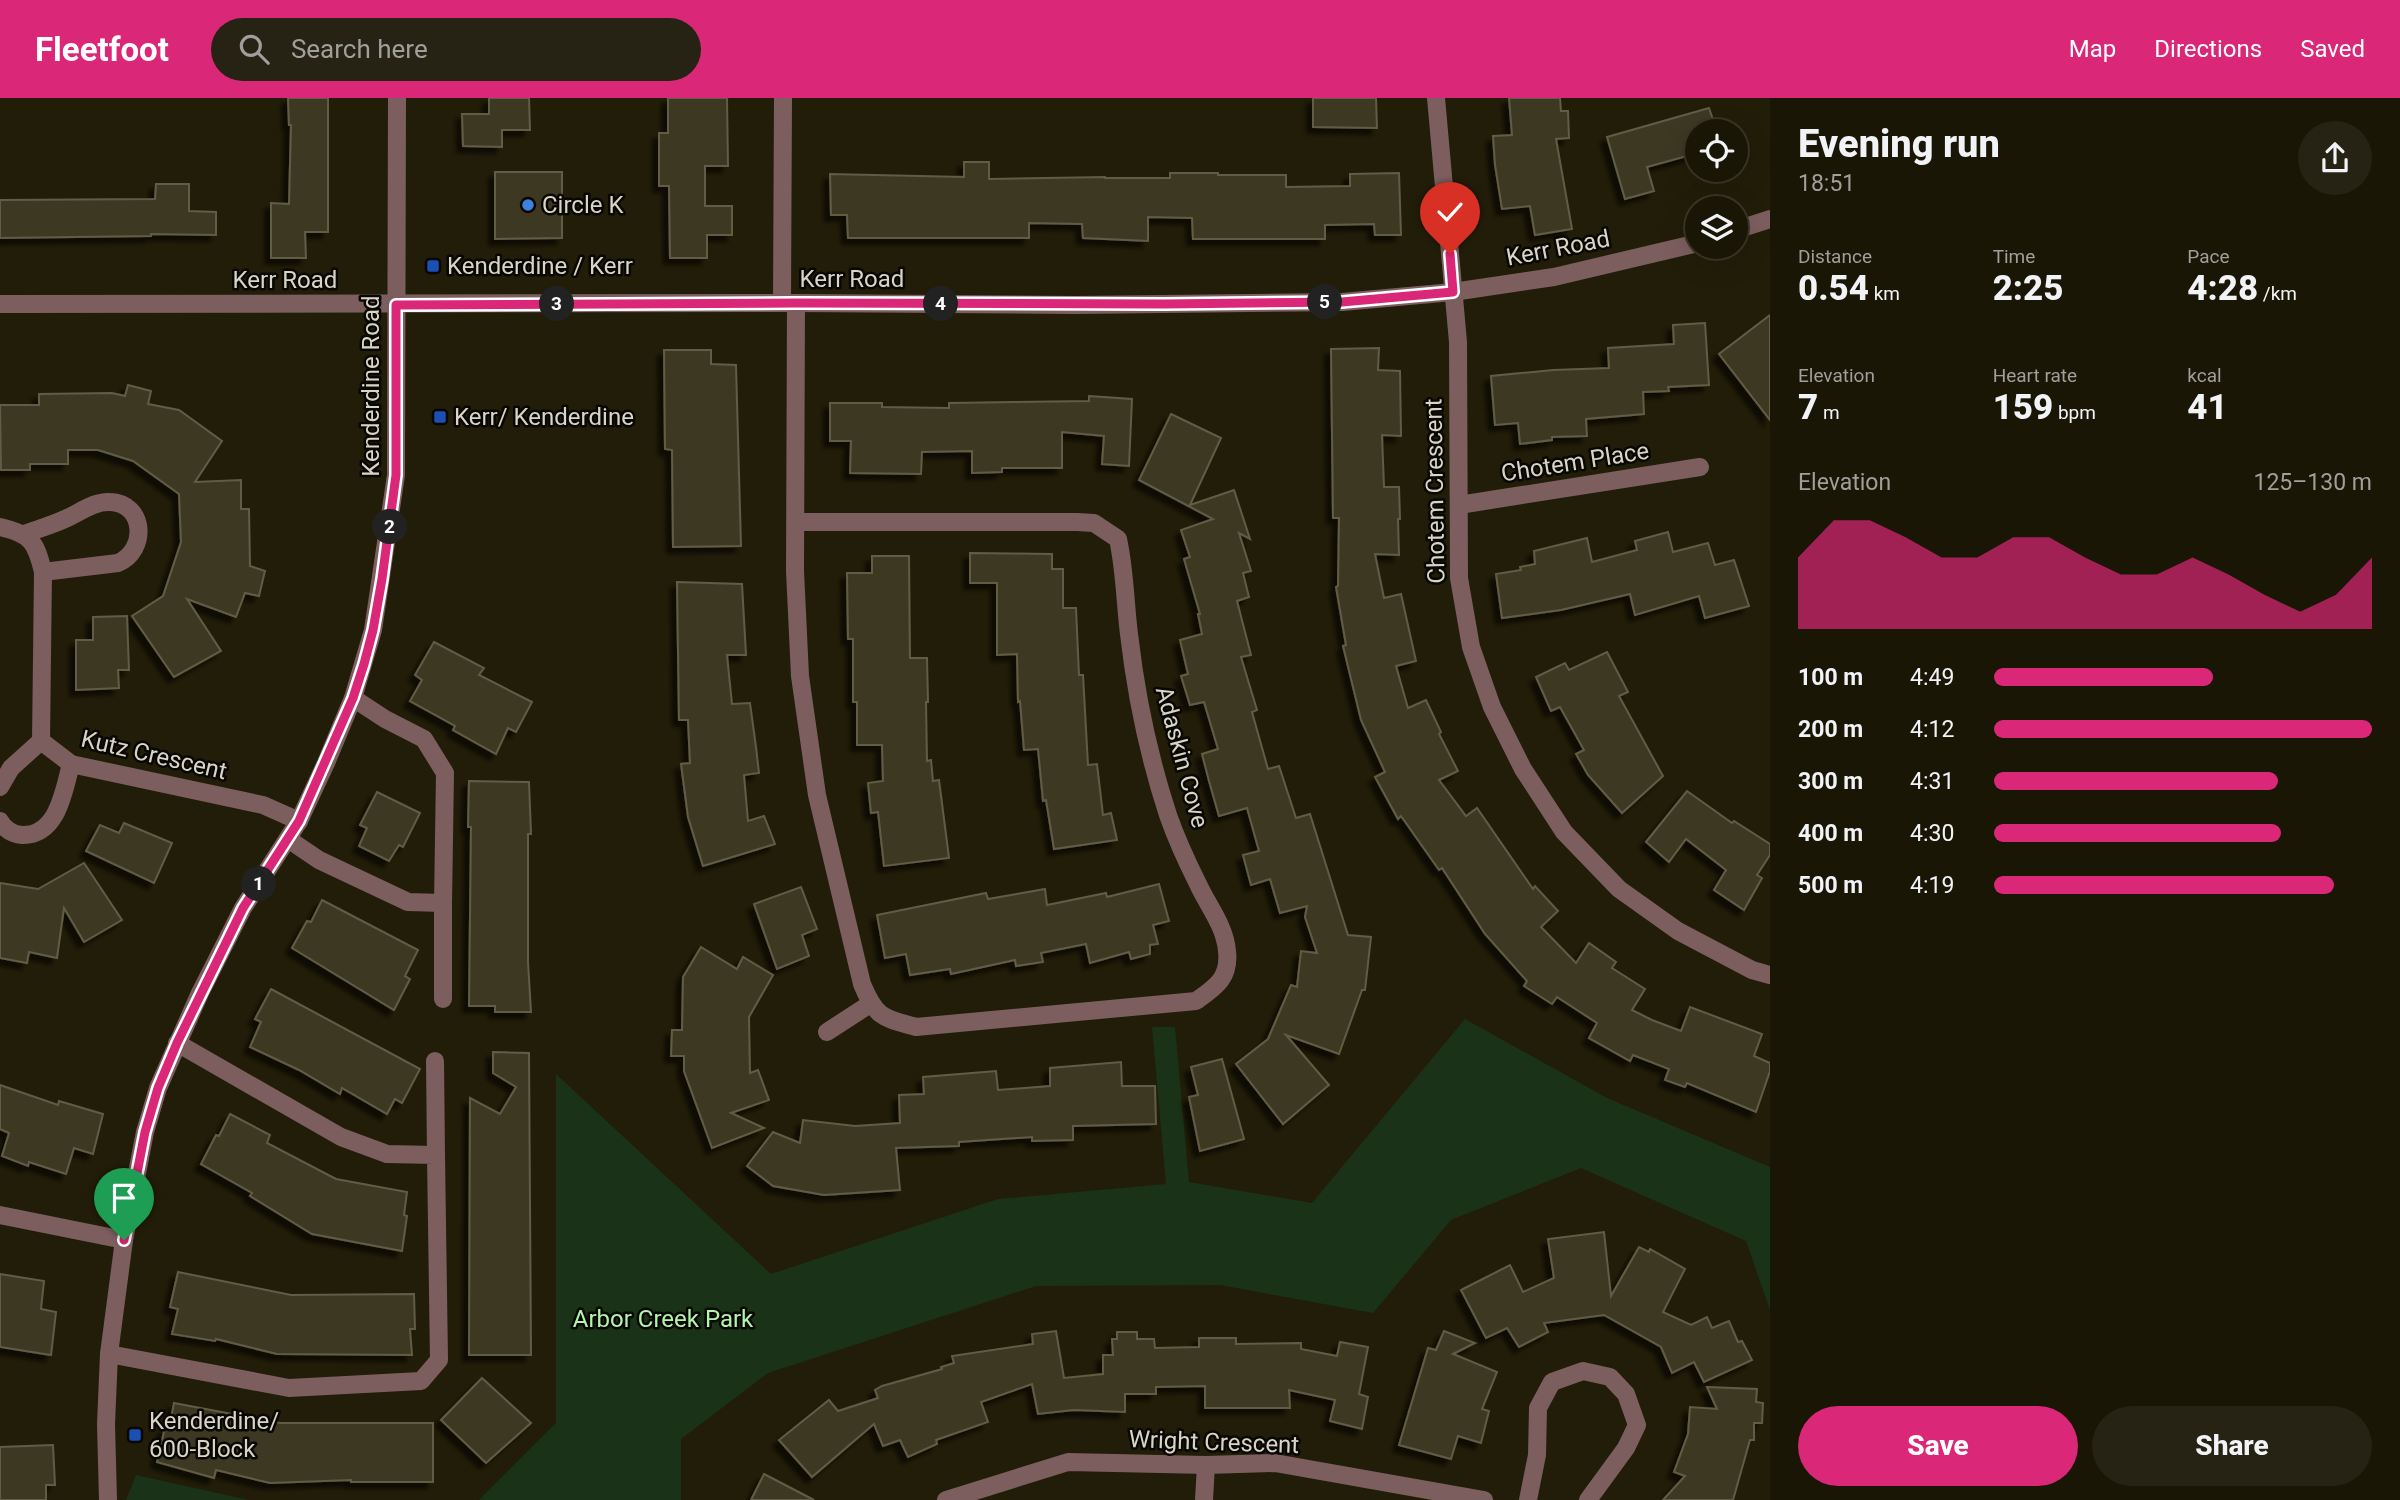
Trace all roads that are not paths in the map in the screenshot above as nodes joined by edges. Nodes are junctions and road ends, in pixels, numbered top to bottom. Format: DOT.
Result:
graph roads {
  1 [pos="397,98"];
  2 [pos="783,98"];
  3 [pos="1436,98"];
  4 [pos="1770,219"];
  5 [pos="1748,226"];
  6 [pos="1685,246"];
  7 [pos="1453,292"];
  8 [pos="789,303"];
  9 [pos="0,304"];
  10 [pos="396,305"];
  11 [pos="1700,467"];
  12 [pos="1459,505"];
  13 [pos="796,522"];
  14 [pos="0,527"];
  15 [pos="24,534"];
  16 [pos="43,572"];
  17 [pos="353,698"];
  18 [pos="41,741"];
  19 [pos="71,764"];
  20 [pos="0,787"];
  21 [pos="0,821"];
  22 [pos="299,821"];
  23 [pos="288,839"];
  24 [pos="443,903"];
  25 [pos="1770,975"];
  26 [pos="443,999"];
  27 [pos="870,1004"];
  28 [pos="827,1032"];
  29 [pos="177,1043"];
  30 [pos="435,1061"];
  31 [pos="436,1155"];
  32 [pos="0,1215"];
  33 [pos="124,1240"];
  34 [pos="109,1354"];
  35 [pos="1206,1465"];
  36 [pos="108,1500"];
  37 [pos="946,1500"];
  38 [pos="1204,1500"];
  39 [pos="1484,1500"];
  40 [pos="1528,1500"];
  41 [pos="1588,1500"];
  1 -- 10 [label="street, Kenderdine Road"];
  2 -- 8 [label="street"];
  3 -- 7 [label="street, Chotem Crescent"];
  4 -- 5 [label="street"];
  6 -- 7 [label="street, Kerr Road"];
  7 -- 8 [label="street, Kerr Road"];
  7 -- 12 [label="street, Chotem Crescent"];
  8 -- 10 [label="street, Kerr Road"];
  8 -- 13 [label="street"];
  9 -- 10 [label="street, Kerr Road"];
  10 -- 17 [label="street, Kenderdine Road"];
  11 -- 12 [label="street, Chotem Place"];
  12 -- 25 [label="street, Chotem Crescent"];
  13 -- 27 [label="street"];
  13 -- 27 [label="street, Adaskin Cove"];
  14 -- 15 [label="street"];
  15 -- 16 [label="street"];
  15 -- 16 [label="street"];
  16 -- 18 [label="street"];
  17 -- 22 [label="street, Kenderdine Road"];
  17 -- 24 [label="street"];
  18 -- 19 [label="street, Kutz Crescent"];
  18 -- 20 [label="street"];
  19 -- 21 [label="street"];
  19 -- 22 [label="street, Kutz Crescent"];
  22 -- 23 [label="street, Kenderdine Road"];
  23 -- 24 [label="street"];
  23 -- 29 [label="street, Kenderdine Road"];
  24 -- 26 [label="street"];
  27 -- 28 [label="street"];
  29 -- 31 [label="street"];
  29 -- 33 [label="street, Kenderdine Road"];
  30 -- 31 [label="street"];
  31 -- 34 [label="street"];
  32 -- 33 [label="street"];
  33 -- 34 [label="street, Kenderdine Road"];
  34 -- 36 [label="street, Kenderdine Road"];
  35 -- 37 [label="street, Wright Crescent"];
  35 -- 38 [label="street"];
  35 -- 39 [label="street, Wright Crescent"];
  40 -- 41 [label="street"];
}
